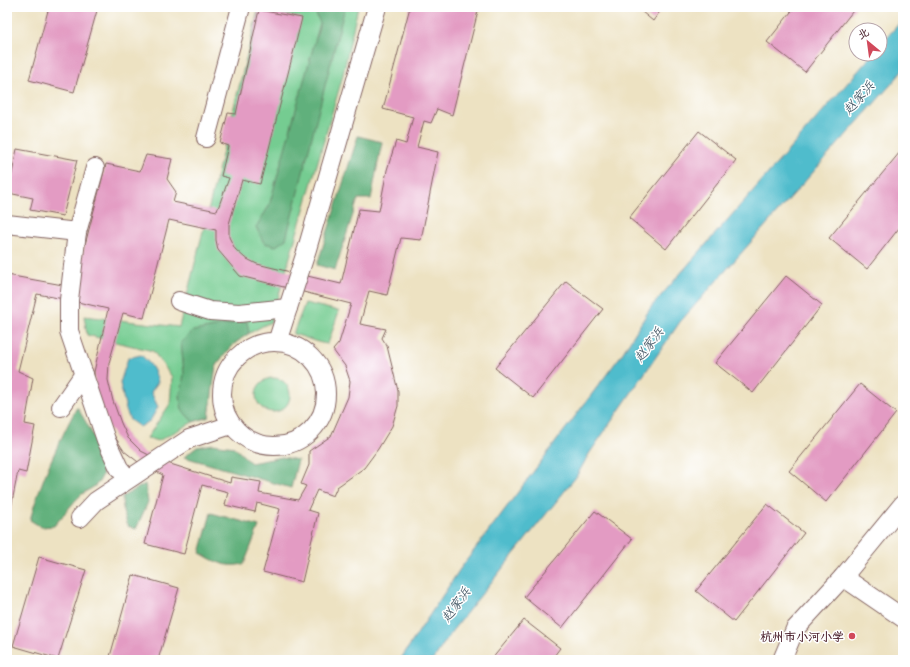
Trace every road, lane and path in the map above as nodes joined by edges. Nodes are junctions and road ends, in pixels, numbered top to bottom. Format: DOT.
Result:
graph roads {
  1 [pos="241,7"];
  2 [pos="377,7"];
  3 [pos="206,138"];
  4 [pos="95,168"];
  5 [pos="7,224"];
  6 [pos="77,232"];
  7 [pos="179,301"];
  8 [pos="288,308"];
  9 [pos="278,342"];
  10 [pos="84,374"];
  11 [pos="61,406"];
  12 [pos="231,425"];
  13 [pos="128,478"];
  14 [pos="903,504"];
  15 [pos="80,518"];
  16 [pos="843,577"];
  17 [pos="903,618"];
  18 [pos="782,660"];
  1 -- 3 [label="street"];
  2 -- 8 [label="street"];
  4 -- 6 [label="street"];
  5 -- 6 [label="street"];
  6 -- 10 [label="street"];
  7 -- 8 [label="street"];
  8 -- 9 [label="street"];
  9 -- 12 [label="street"];
  9 -- 12 [label="street"];
  10 -- 11 [label="street"];
  10 -- 13 [label="street"];
  12 -- 13 [label="street"];
  13 -- 15 [label="street"];
  14 -- 16 [label="street"];
  16 -- 17 [label="street"];
  16 -- 18 [label="street"];
}
